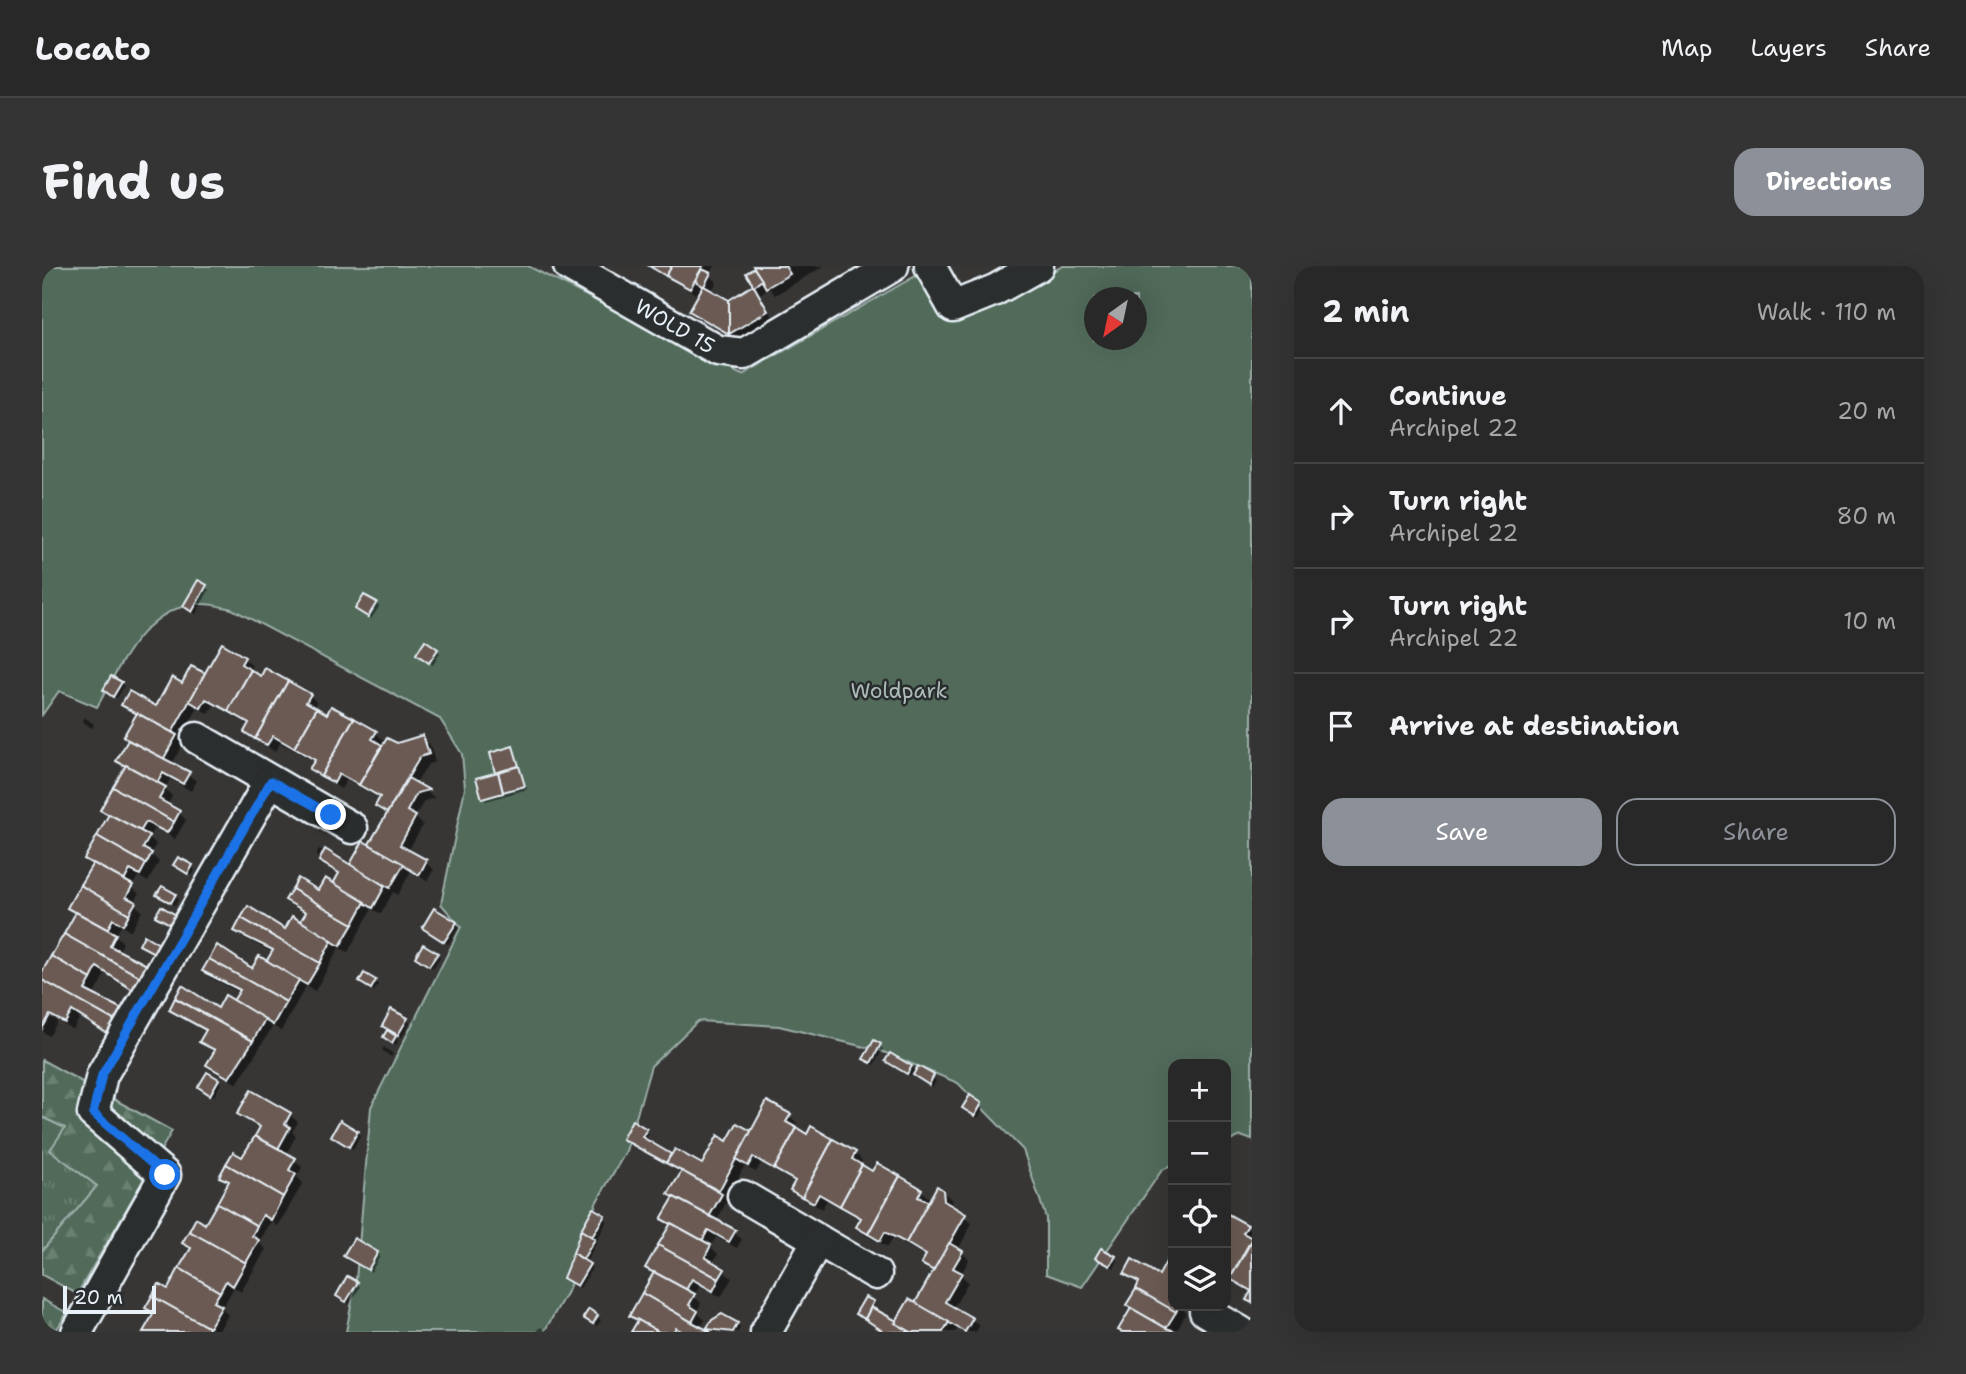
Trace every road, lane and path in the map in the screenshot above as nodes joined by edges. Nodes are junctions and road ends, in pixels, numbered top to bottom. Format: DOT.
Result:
graph roads {
  1 [pos="569,266"];
  2 [pos="893,266"];
  3 [pos="930,266"];
  4 [pos="1038,266"];
  5 [pos="197,738"];
  6 [pos="271,781"];
  7 [pos="352,828"];
  8 [pos="743,1196"];
  9 [pos="818,1240"];
  10 [pos="876,1274"];
  11 [pos="1205,1311"];
  12 [pos="77,1332"];
  13 [pos="766,1332"];
  14 [pos="1241,1332"];
  1 -- 2 [label="street, WOLD 15"];
  3 -- 4 [label="street"];
  5 -- 6 [label="street"];
  6 -- 7 [label="street"];
  6 -- 12 [label="street"];
  8 -- 9 [label="street"];
  9 -- 10 [label="street"];
  9 -- 13 [label="street"];
  11 -- 14 [label="street"];
}
